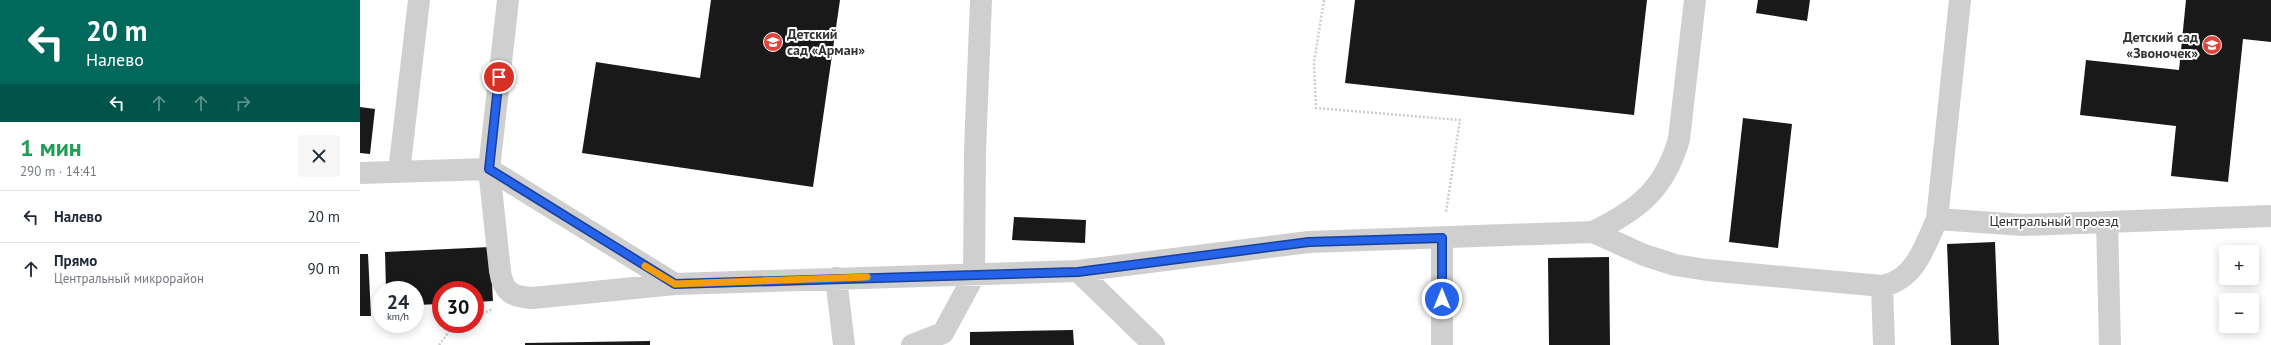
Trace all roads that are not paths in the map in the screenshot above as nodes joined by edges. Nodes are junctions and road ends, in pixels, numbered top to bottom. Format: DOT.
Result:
graph roads {
  1 [pos="419,0"];
  2 [pos="508,0"];
  3 [pos="981,0"];
  4 [pos="1695,0"];
  5 [pos="1960,0"];
  6 [pos="489,169"];
  7 [pos="399,172"];
  8 [pos="360,173"];
  9 [pos="2271,216"];
  10 [pos="1937,219"];
  11 [pos="2107,222"];
  12 [pos="1594,232"];
  13 [pos="1442,238"];
  14 [pos="1078,272"];
  15 [pos="974,276"];
  16 [pos="836,278"];
  17 [pos="675,284"];
  18 [pos="1882,286"];
  19 [pos="844,345"];
  20 [pos="912,345"];
  21 [pos="1154,345"];
  22 [pos="1442,345"];
  23 [pos="1884,345"];
  24 [pos="2110,345"];
  1 -- 7 [label="street"];
  2 -- 6 [label="street"];
  3 -- 15 [label="street"];
  4 -- 12 [label="street"];
  5 -- 10 [label="street"];
  6 -- 7 [label="street"];
  6 -- 17 [label="street"];
  6 -- 17 [label="street"];
  7 -- 8 [label="street"];
  9 -- 11 [label="street, Центральный проезд"];
  10 -- 11 [label="street, Центральный проезд"];
  10 -- 18 [label="street"];
  11 -- 24 [label="street"];
  12 -- 13 [label="street"];
  12 -- 18 [label="street"];
  13 -- 14 [label="street"];
  13 -- 22 [label="street"];
  14 -- 15 [label="street"];
  14 -- 21 [label="street"];
  15 -- 16 [label="street"];
  15 -- 20 [label="street"];
  16 -- 17 [label="street"];
  16 -- 19 [label="street"];
  18 -- 23 [label="street"];
}
